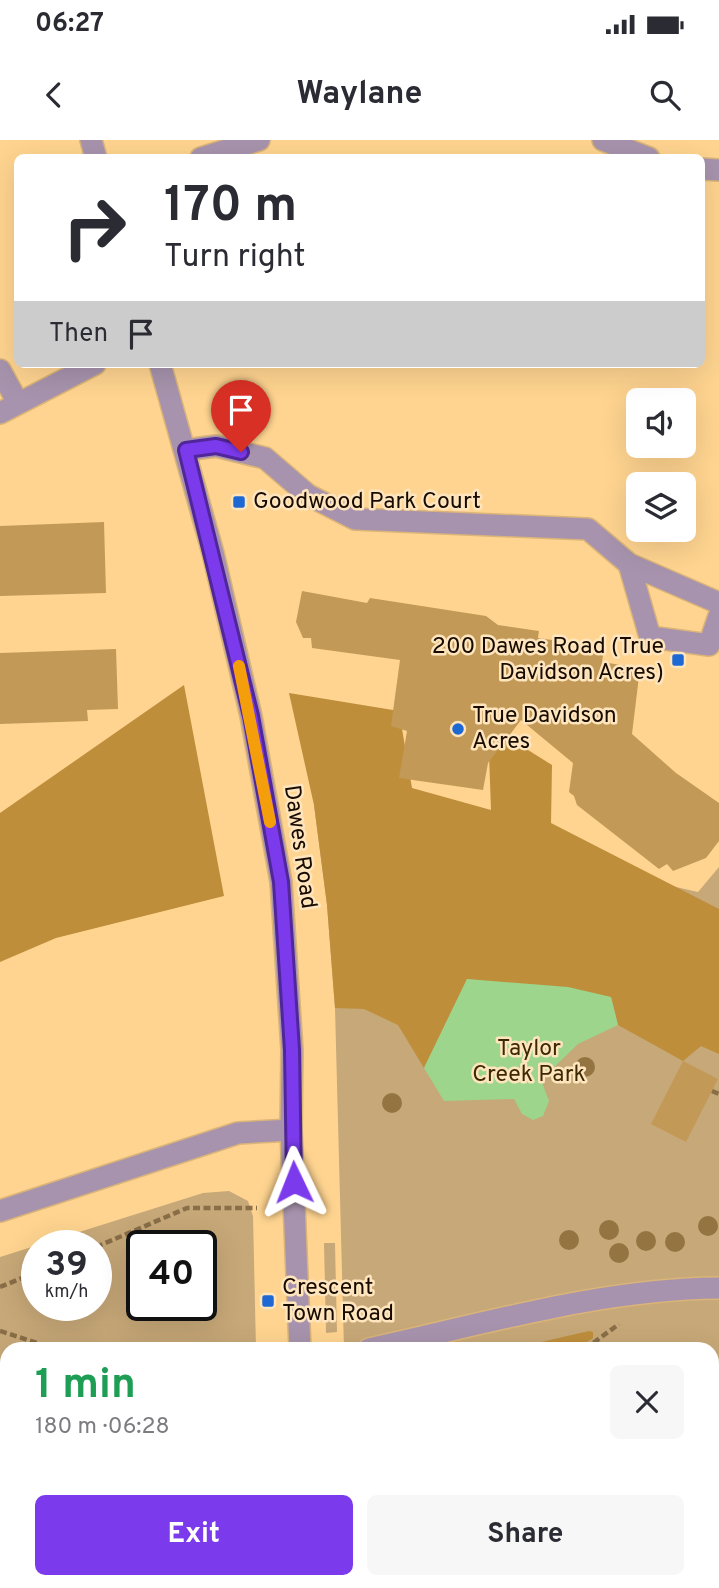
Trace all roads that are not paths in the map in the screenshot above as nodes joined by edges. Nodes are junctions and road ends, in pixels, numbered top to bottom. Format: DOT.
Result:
graph roads {
  1 [pos="259,140"];
  2 [pos="603,140"];
  3 [pos="214,154"];
  4 [pos="639,154"];
  5 [pos="87,368"];
  6 [pos="161,368"];
  7 [pos="0,370"];
  8 [pos="9,408"];
  9 [pos="186,450"];
  10 [pos="629,564"];
  11 [pos="719,603"];
  12 [pos="719,616"];
  13 [pos="292,1130"];
  14 [pos="0,1211"];
  15 [pos="719,1288"];
  16 [pos="300,1342"];
  17 [pos="401,1342"];
  1 -- 3 [label="street"];
  2 -- 4 [label="street"];
  5 -- 8 [label="street"];
  6 -- 9 [label="street, Dawes Road"];
  7 -- 8 [label="street"];
  9 -- 10 [label="street"];
  9 -- 13 [label="street, Dawes Road"];
  10 -- 11 [label="street"];
  10 -- 12 [label="street"];
  13 -- 14 [label="street"];
  13 -- 16 [label="street, Dawes Road"];
  15 -- 17 [label="street"];
}
